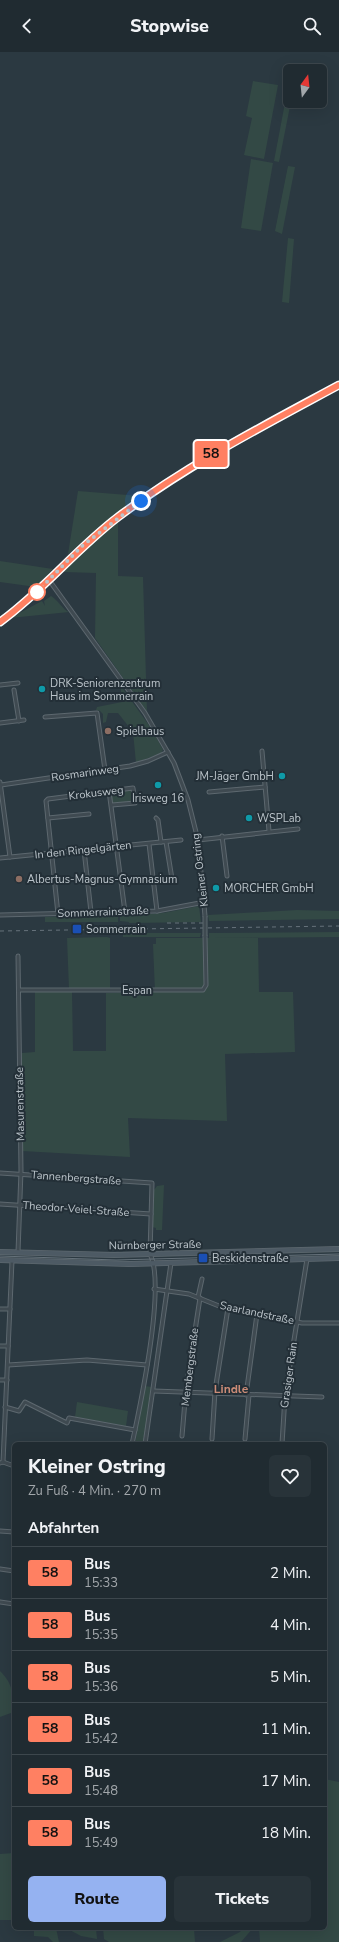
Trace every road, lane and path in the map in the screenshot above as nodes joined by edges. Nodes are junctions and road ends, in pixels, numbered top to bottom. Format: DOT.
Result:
graph roads {
  1 [pos="339,385"];
  2 [pos="49,580"];
  3 [pos="0,622"];
  4 [pos="18,683"];
  5 [pos="0,685"];
  6 [pos="14,690"];
  7 [pos="45,717"];
  8 [pos="24,720"];
  9 [pos="19,721"];
  10 [pos="0,723"];
  11 [pos="262,751"];
  12 [pos="168,752"];
  13 [pos="105,770"];
  14 [pos="0,783"];
  15 [pos="265,787"];
  16 [pos="109,791"];
  17 [pos="209,792"];
  18 [pos="112,805"];
  19 [pos="89,814"];
  20 [pos="48,818"];
  21 [pos="156,818"];
  22 [pos="298,829"];
  23 [pos="269,831"];
  24 [pos="222,836"];
  25 [pos="181,840"];
  26 [pos="198,840"];
  27 [pos="161,842"];
  28 [pos="166,842"];
  29 [pos="149,844"];
  30 [pos="118,846"];
  31 [pos="84,850"];
  32 [pos="52,853"];
  33 [pos="10,857"];
  34 [pos="0,858"];
  35 [pos="227,876"];
  36 [pos="172,879"];
  37 [pos="205,902"];
  38 [pos="157,910"];
  39 [pos="91,912"];
  40 [pos="125,912"];
  41 [pos="58,914"];
  42 [pos="0,915"];
  43 [pos="206,937"];
  44 [pos="18,956"];
  45 [pos="19,990"];
  46 [pos="0,1173"];
  47 [pos="21,1174"];
  48 [pos="0,1204"];
  49 [pos="20,1205"];
  50 [pos="151,1214"];
  51 [pos="339,1250"];
  52 [pos="0,1252"];
  53 [pos="18,1252"];
  54 [pos="150,1254"];
  55 [pos="163,1254"];
  56 [pos="307,1258"];
  57 [pos="339,1258"];
  58 [pos="0,1260"];
  59 [pos="12,1260"];
  60 [pos="171,1263"];
  61 [pos="141,1264"];
  62 [pos="154,1264"];
  63 [pos="202,1280"];
  64 [pos="154,1289"];
  65 [pos="167,1290"];
  66 [pos="199,1298"];
  67 [pos="228,1308"];
  68 [pos="0,1309"];
  69 [pos="10,1309"];
  70 [pos="257,1314"];
  71 [pos="297,1322"];
  72 [pos="339,1323"];
  73 [pos="0,1346"];
  74 [pos="8,1346"];
  75 [pos="8,1365"];
  76 [pos="147,1365"];
  77 [pos="0,1380"];
  78 [pos="7,1380"];
  79 [pos="154,1390"];
  80 [pos="186,1392"];
  81 [pos="214,1394"];
  82 [pos="248,1395"];
  83 [pos="285,1396"];
  84 [pos="322,1397"];
  85 [pos="5,1407"];
  86 [pos="0,1422"];
  87 [pos="4,1422"];
  88 [pos="135,1430"];
  89 [pos="182,1436"];
  90 [pos="212,1439"];
  91 [pos="245,1439"];
  92 [pos="132,1442"];
  93 [pos="146,1442"];
  94 [pos="282,1442"];
  95 [pos="2,1462"];
  96 [pos="12,1465"];
  97 [pos="0,1531"];
  98 [pos="12,1532"];
  99 [pos="0,1569"];
  100 [pos="12,1572"];
  101 [pos="0,1602"];
  102 [pos="12,1604"];
  1 -- 2 [label="main road"];
  2 -- 3 [label="main road"];
  2 -- 12 [label="street, Kleiner Ostring"];
  4 -- 5 [label="street"];
  6 -- 9 [label="street"];
  7 -- 13 [label="street"];
  8 -- 9 [label="street"];
  9 -- 10 [label="street"];
  11 -- 15 [label="street"];
  12 -- 13 [label="street, Rosmarinweg"];
  12 -- 26 [label="street, Kleiner Ostring"];
  13 -- 14 [label="street, Rosmarinweg"];
  14 -- 33 [label="street"];
  15 -- 17 [label="street"];
  15 -- 23 [label="street"];
  16 -- 18 [label="street"];
  16 -- 18 [label="street, Krokusweg"];
  16 -- 20 [label="street, Krokusweg"];
  18 -- 30 [label="street"];
  19 -- 20 [label="street"];
  20 -- 32 [label="street"];
  21 -- 27 [label="street"];
  22 -- 23 [label="street"];
  23 -- 24 [label="street"];
  24 -- 26 [label="street"];
  24 -- 35 [label="street"];
  25 -- 28 [label="street, In den Ringelgärten"];
  26 -- 37 [label="street, Kleiner Ostring"];
  27 -- 28 [label="street, In den Ringelgärten"];
  27 -- 29 [label="street, In den Ringelgärten"];
  28 -- 36 [label="street"];
  29 -- 30 [label="street, In den Ringelgärten"];
  29 -- 38 [label="street"];
  30 -- 31 [label="street, In den Ringelgärten"];
  30 -- 40 [label="street"];
  31 -- 32 [label="street, In den Ringelgärten"];
  31 -- 39 [label="street"];
  32 -- 33 [label="street, In den Ringelgärten"];
  32 -- 41 [label="street"];
  33 -- 34 [label="street, In den Ringelgärten"];
  37 -- 38 [label="street, Sommerrainstraße"];
  37 -- 43 [label="street, Kleiner Ostring, bridge"];
  38 -- 40 [label="street, Sommerrainstraße"];
  39 -- 40 [label="street, Sommerrainstraße"];
  39 -- 41 [label="street, Sommerrainstraße"];
  41 -- 42 [label="street, Sommerrainstraße"];
  43 -- 45 [label="street, Espan"];
  44 -- 45 [label="street, Masurenstraße"];
  45 -- 47 [label="street, Masurenstraße"];
  46 -- 47 [label="street, Tannenbergstraße"];
  47 -- 49 [label="street, Masurenstraße"];
  47 -- 50 [label="street, Tannenbergstraße"];
  48 -- 49 [label="street, Theodor-Veiel-Straße"];
  49 -- 50 [label="street, Theodor-Veiel-Straße"];
  49 -- 53 [label="street, Masurenstraße"];
  50 -- 54 [label="street"];
  51 -- 55 [label="main road, Nürnberger Straße"];
  52 -- 53 [label="main road, Nürnberger Straße"];
  53 -- 54 [label="main road, Nürnberger Straße"];
  54 -- 55 [label="main road, Nürnberger Straße"];
  54 -- 61 [label="main road"];
  54 -- 62 [label="street"];
  55 -- 62 [label="main road"];
  56 -- 57 [label="main road, Nürnberger Straße"];
  56 -- 60 [label="main road, Nürnberger Straße"];
  56 -- 71 [label="street, Grasiger Rain"];
  58 -- 59 [label="main road, Nürnberger Straße"];
  59 -- 61 [label="main road, Nürnberger Straße"];
  59 -- 69 [label="street"];
  60 -- 62 [label="main road, Nürnberger Straße"];
  60 -- 65 [label="street"];
  61 -- 62 [label="main road, Nürnberger Straße"];
  62 -- 64 [label="street"];
  63 -- 66 [label="street, Membergstraße"];
  64 -- 65 [label="street, Saarlandstraße"];
  64 -- 76 [label="street"];
  65 -- 66 [label="street, Saarlandstraße"];
  65 -- 79 [label="street"];
  66 -- 67 [label="street, Saarlandstraße"];
  66 -- 80 [label="street, Membergstraße"];
  67 -- 70 [label="street, Saarlandstraße"];
  67 -- 81 [label="street"];
  68 -- 69 [label="street"];
  69 -- 74 [label="street"];
  70 -- 71 [label="street, Saarlandstraße"];
  70 -- 82 [label="street"];
  71 -- 72 [label="street, Saarlandstraße"];
  71 -- 83 [label="street, Grasiger Rain"];
  73 -- 74 [label="street"];
  74 -- 75 [label="street"];
  75 -- 76 [label="street"];
  75 -- 78 [label="street"];
  76 -- 88 [label="street"];
  77 -- 78 [label="street"];
  78 -- 85 [label="street"];
  79 -- 80 [label="street"];
  79 -- 93 [label="street"];
  80 -- 81 [label="street"];
  80 -- 89 [label="street, Membergstraße"];
  81 -- 82 [label="street"];
  81 -- 90 [label="street"];
  82 -- 83 [label="street"];
  82 -- 91 [label="street"];
  83 -- 84 [label="street"];
  83 -- 94 [label="street, Grasiger Rain"];
  85 -- 87 [label="street"];
  85 -- 88 [label="street"];
  86 -- 87 [label="street"];
  87 -- 95 [label="street"];
  88 -- 92 [label="street"];
  95 -- 96 [label="street"];
  97 -- 98 [label="street"];
  99 -- 100 [label="street"];
  101 -- 102 [label="street"];
}
